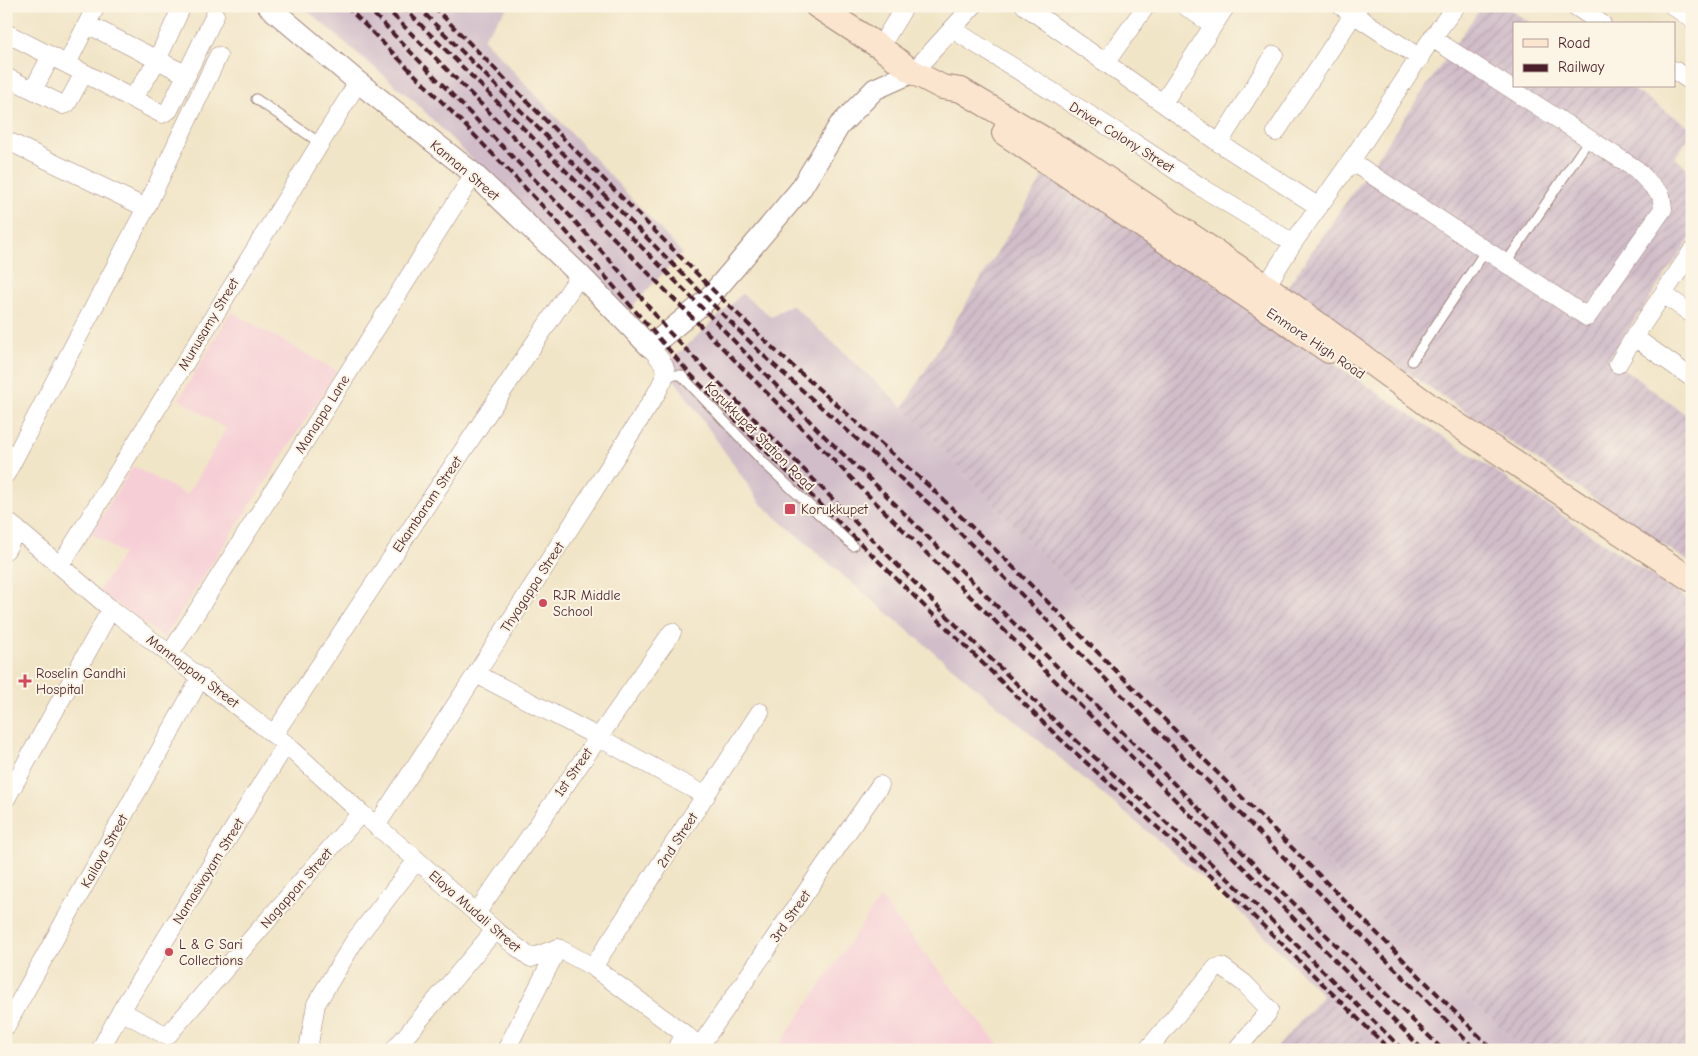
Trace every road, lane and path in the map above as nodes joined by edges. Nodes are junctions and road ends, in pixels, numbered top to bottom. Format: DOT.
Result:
graph roads {
  1 [pos="96,6"];
  2 [pos="182,6"];
  3 [pos="268,6"];
  4 [pos="905,6"];
  5 [pos="973,6"];
  6 [pos="1025,6"];
  7 [pos="1146,6"];
  8 [pos="1185,6"];
  9 [pos="1226,6"];
  10 [pos="1456,6"];
  11 [pos="1575,6"];
  12 [pos="1672,6"];
  13 [pos="824,8"];
  14 [pos="1351,9"];
  15 [pos="215,15"];
  16 [pos="1692,19"];
  17 [pos="1599,22"];
  18 [pos="87,24"];
  19 [pos="1213,25"];
  20 [pos="952,29"];
  21 [pos="6,33"];
  22 [pos="1432,38"];
  23 [pos="880,47"];
  24 [pos="1274,55"];
  25 [pos="218,56"];
  26 [pos="1420,58"];
  27 [pos="156,59"];
  28 [pos="59,60"];
  29 [pos="1106,62"];
  30 [pos="1676,71"];
  31 [pos="913,72"];
  32 [pos="86,74"];
  33 [pos="187,75"];
  34 [pos="6,77"];
  35 [pos="358,82"];
  36 [pos="1692,82"];
  37 [pos="33,90"];
  38 [pos="131,98"];
  39 [pos="256,98"];
  40 [pos="1163,103"];
  41 [pos="1276,132"];
  42 [pos="1590,138"];
  43 [pos="6,140"];
  44 [pos="320,142"];
  45 [pos="1218,143"];
  46 [pos="1351,161"];
  47 [pos="474,174"];
  48 [pos="1319,207"];
  49 [pos="146,208"];
  50 [pos="1293,243"];
  51 [pos="1486,250"];
  52 [pos="1692,252"];
  53 [pos="1506,263"];
  54 [pos="580,275"];
  55 [pos="1261,294"];
  56 [pos="1663,294"];
  57 [pos="1692,314"];
  58 [pos="1634,337"];
  59 [pos="650,347"];
  60 [pos="1412,361"];
  61 [pos="1618,364"];
  62 [pos="666,375"];
  63 [pos="1692,378"];
  64 [pos="6,474"];
  65 [pos="12,525"];
  66 [pos="853,546"];
  67 [pos="6,550"];
  68 [pos="60,566"];
  69 [pos="1692,580"];
  70 [pos="1692,598"];
  71 [pos="111,609"];
  72 [pos="672,632"];
  73 [pos="170,654"];
  74 [pos="476,674"];
  75 [pos="201,677"];
  76 [pos="760,712"];
  77 [pos="598,737"];
  78 [pos="280,739"];
  79 [pos="880,785"];
  80 [pos="706,796"];
  81 [pos="6,798"];
  82 [pos="360,813"];
  83 [pos="376,826"];
  84 [pos="417,860"];
  85 [pos="477,912"];
  86 [pos="495,930"];
  87 [pos="558,948"];
  88 [pos="593,967"];
  89 [pos="121,1011"];
  90 [pos="6,1026"];
  91 [pos="686,1035"];
  92 [pos="701,1048"];
  93 [pos="100,1050"];
  94 [pos="308,1050"];
  95 [pos="394,1050"];
  96 [pos="506,1050"];
  97 [pos="675,1050"];
  98 [pos="1147,1050"];
  99 [pos="1236,1050"];
  1 -- 18 [label="street"];
  2 -- 27 [label="street"];
  3 -- 35 [label="street, Kannan Street"];
  4 -- 23 [label="street"];
  5 -- 20 [label="street"];
  6 -- 29 [label="street"];
  7 -- 29 [label="street"];
  8 -- 19 [label="street"];
  9 -- 19 [label="street"];
  10 -- 22 [label="street"];
  11 -- 17 [label="street"];
  12 -- 16 [label="street"];
  13 -- 23 [label="main road, Enmore High Road"];
  14 -- 26 [label="street"];
  14 -- 41 [label="street"];
  15 -- 33 [label="street"];
  18 -- 27 [label="street"];
  18 -- 28 [label="street"];
  19 -- 40 [label="street"];
  20 -- 31 [label="street"];
  20 -- 50 [label="street, Driver Colony Street"];
  21 -- 28 [label="street"];
  22 -- 26 [label="street"];
  22 -- 42 [label="street"];
  23 -- 31 [label="main road, Enmore High Road"];
  24 -- 45 [label="street"];
  25 -- 49 [label="street"];
  26 -- 46 [label="street"];
  27 -- 33 [label="street"];
  27 -- 38 [label="street"];
  28 -- 32 [label="street"];
  28 -- 37 [label="street"];
  29 -- 40 [label="street"];
  30 -- 36 [label="street"];
  31 -- 55 [label="main road, Enmore High Road"];
  31 -- 59 [label="street"];
  32 -- 37 [label="street"];
  32 -- 38 [label="street"];
  33 -- 38 [label="street"];
  34 -- 37 [label="street"];
  35 -- 44 [label="street, Munusamy Street"];
  35 -- 47 [label="street, Kannan Street"];
  39 -- 44 [label="lane"];
  40 -- 45 [label="street"];
  42 -- 53 [label="lane"];
  42 -- 53 [label="street"];
  43 -- 49 [label="street"];
  44 -- 68 [label="street, Munusamy Street"];
  45 -- 48 [label="street"];
  46 -- 48 [label="street"];
  46 -- 51 [label="street"];
  47 -- 54 [label="street, Kannan Street"];
  47 -- 73 [label="street, Manappa Lane"];
  48 -- 50 [label="street"];
  49 -- 64 [label="street"];
  50 -- 55 [label="street"];
  51 -- 53 [label="street"];
  51 -- 60 [label="lane"];
  52 -- 56 [label="street"];
  54 -- 59 [label="street, Kannan Street"];
  54 -- 78 [label="street, Ekambaram Street"];
  55 -- 69 [label="main road, Enmore High Road"];
  55 -- 70 [label="main road, Enmore High Road"];
  56 -- 57 [label="street"];
  56 -- 58 [label="street"];
  58 -- 61 [label="street"];
  58 -- 63 [label="street"];
  59 -- 62 [label="street"];
  62 -- 66 [label="lane, Korukkupet Station Road"];
  62 -- 74 [label="street, Thyagappa Street"];
  65 -- 67 [label="street"];
  65 -- 68 [label="street, Mannappan Street"];
  68 -- 71 [label="street, Mannappan Street"];
  71 -- 73 [label="street, Mannappan Street"];
  71 -- 81 [label="street"];
  72 -- 77 [label="street, 1st Street"];
  73 -- 75 [label="street, Mannappan Street"];
  74 -- 77 [label="street"];
  74 -- 83 [label="street, Thyagappa Street"];
  75 -- 78 [label="street, Mannappan Street"];
  75 -- 90 [label="street, Kailaya Street"];
  76 -- 80 [label="street, 2nd Street"];
  77 -- 80 [label="street"];
  77 -- 85 [label="street, 1st Street"];
  78 -- 82 [label="street, Mannappan Street"];
  78 -- 89 [label="street, Namasivayam Street"];
  79 -- 92 [label="street, 3rd Street"];
  80 -- 88 [label="street, 2nd Street"];
  82 -- 83 [label="street, Mannappan Street"];
  82 -- 89 [label="street, Nagappan Street"];
  83 -- 84 [label="street, Elaya Mudali Street"];
  84 -- 85 [label="street, Elaya Mudali Street"];
  84 -- 94 [label="street"];
  85 -- 86 [label="street, Elaya Mudali Street"];
  86 -- 87 [label="street, Elaya Mudali Street"];
  86 -- 95 [label="street"];
  87 -- 88 [label="street"];
  87 -- 96 [label="street"];
  88 -- 91 [label="street"];
  89 -- 93 [label="street, Namasivayam Street"];
  91 -- 92 [label="street"];
  91 -- 97 [label="street"];
  98 -- 99 [label="street"];
}
